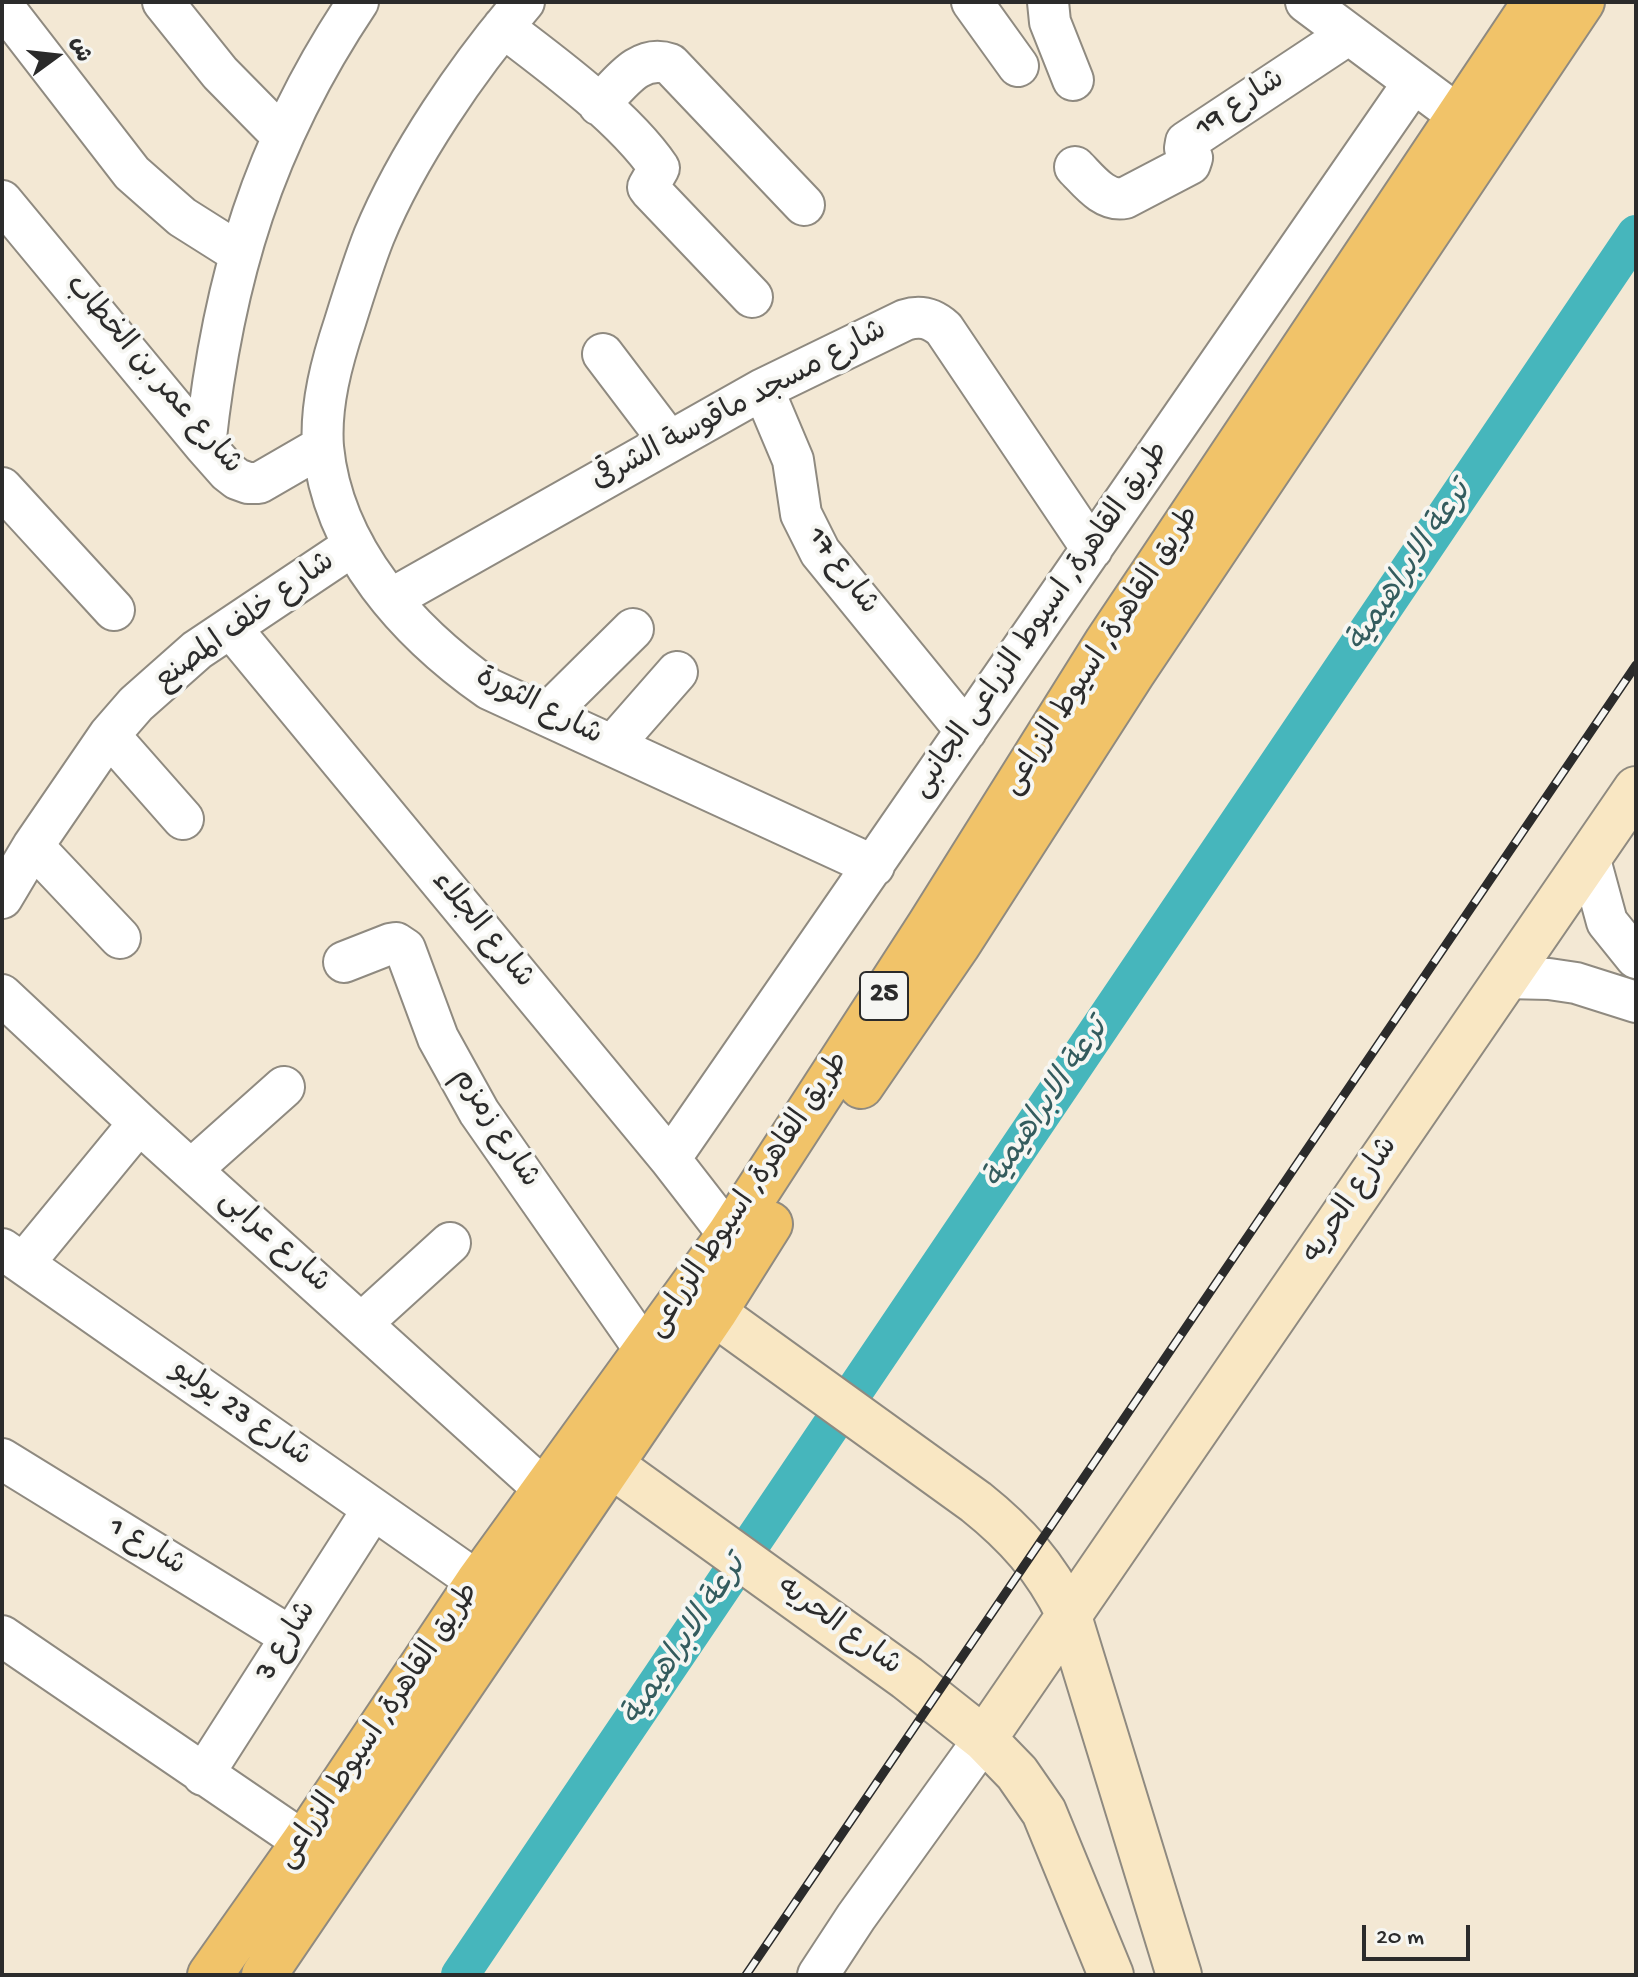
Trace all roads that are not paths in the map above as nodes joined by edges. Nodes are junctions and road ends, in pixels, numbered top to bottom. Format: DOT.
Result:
graph roads {
  1 [pos="163,2"];
  2 [pos="358,2"];
  3 [pos="972,2"];
  4 [pos="1048,2"];
  5 [pos="1306,2"];
  6 [pos="1535,2"];
  7 [pos="1582,2"];
  8 [pos="2,5"];
  9 [pos="514,14"];
  10 [pos="1349,34"];
  11 [pos="1018,66"];
  12 [pos="1073,80"];
  13 [pos="1413,83"];
  14 [pos="599,105"];
  15 [pos="1459,116"];
  16 [pos="282,136"];
  17 [pos="1075,167"];
  18 [pos="2,201"];
  19 [pos="804,205"];
  20 [pos="239,253"];
  21 [pos="752,297"];
  22 [pos="603,354"];
  23 [pos="763,389"];
  24 [pos="669,441"];
  25 [pos="205,446"];
  26 [pos="323,446"];
  27 [pos="2,488"];
  28 [pos="354,545"];
  29 [pos="1092,549"];
  30 [pos="391,599"];
  31 [pos="114,610"];
  32 [pos="231,628"];
  33 [pos="633,629"];
  34 [pos="677,672"];
  35 [pos="546,715"];
  36 [pos="966,731"];
  37 [pos="109,735"];
  38 [pos="613,745"];
  39 [pos="1636,789"];
  40 [pos="183,819"];
  41 [pos="33,846"];
  42 [pos="1589,856"];
  43 [pos="874,866"];
  44 [pos="2,898"];
  45 [pos="120,938"];
  46 [pos="1636,958"];
  47 [pos="344,962"];
  48 [pos="1505,978"];
  49 [pos="2,995"];
  50 [pos="1636,1002"];
  51 [pos="284,1087"];
  52 [pos="139,1123"];
  53 [pos="670,1159"];
  54 [pos="192,1169"];
  55 [pos="729,1235"];
  56 [pos="450,1243"];
  57 [pos="9,1256"];
  58 [pos="714,1313"];
  59 [pos="362,1323"];
  60 [pos="645,1350"];
  61 [pos="2,1459"];
  62 [pos="611,1465"];
  63 [pos="545,1490"];
  64 [pos="373,1509"];
  65 [pos="478,1582"];
  66 [pos="1068,1613"];
  67 [pos="2,1636"];
  68 [pos="291,1637"];
  69 [pos="984,1739"];
  70 [pos="203,1775"];
  71 [pos="304,1842"];
  72 [pos="210,1975"];
  73 [pos="264,1975"];
  74 [pos="818,1975"];
  75 [pos="1111,1975"];
  76 [pos="1179,1975"];
  1 -- 16 [label="street"];
  2 -- 16 [label="street"];
  3 -- 11 [label="street"];
  4 -- 12 [label="street"];
  5 -- 10 [label="street"];
  6 -- 15 [label="highway, طريق القاهرة, اسيوط الزراعى / 25"];
  7 -- 58 [label="highway, طريق القاهرة, اسيوط الزراعى / 25"];
  8 -- 20 [label="street"];
  9 -- 14 [label="street"];
  9 -- 26 [label="street, شارع الثورة"];
  10 -- 13 [label="street"];
  10 -- 17 [label="street, شارع 19"];
  13 -- 15 [label="street"];
  13 -- 29 [label="street, طريق القاهرة, اسيوط الزراعى الجانبى"];
  14 -- 19 [label="street"];
  14 -- 21 [label="street"];
  15 -- 55 [label="highway, طريق القاهرة, اسيوط الزراعى / 25"];
  16 -- 20 [label="street"];
  18 -- 25 [label="street, شارع عمر بن الخطاب"];
  20 -- 25 [label="street"];
  22 -- 24 [label="street"];
  23 -- 24 [label="street, شارع مسجد ماقوسة الشرقى"];
  23 -- 29 [label="street, شارع مسجد ماقوسة الشرقى"];
  23 -- 36 [label="street, شارع 17"];
  24 -- 30 [label="street, شارع مسجد ماقوسة الشرقى"];
  25 -- 26 [label="street, شارع عمر بن الخطاب"];
  26 -- 28 [label="street, شارع الثورة"];
  27 -- 31 [label="street"];
  28 -- 30 [label="street, شارع الثورة"];
  28 -- 32 [label="street, شارع خلف المصنع"];
  29 -- 36 [label="street, طريق القاهرة, اسيوط الزراعى الجانبى"];
  30 -- 35 [label="street, شارع الثورة"];
  32 -- 37 [label="street, شارع خلف المصنع"];
  32 -- 53 [label="street, شارع الجلاء"];
  33 -- 35 [label="street"];
  34 -- 38 [label="street"];
  35 -- 38 [label="street, شارع الثورة"];
  36 -- 43 [label="street, طريق القاهرة, اسيوط الزراعى الجانبى"];
  37 -- 40 [label="street"];
  37 -- 41 [label="street, شارع خلف المصنع"];
  38 -- 43 [label="street, شارع الثورة"];
  39 -- 42 [label="main road, شارع الحريه"];
  41 -- 44 [label="street, شارع خلف المصنع"];
  41 -- 45 [label="street"];
  42 -- 46 [label="street"];
  42 -- 48 [label="main road, شارع الحريه"];
  43 -- 53 [label="street, طريق القاهرة, اسيوط الزراعى الجانبى"];
  47 -- 60 [label="street, شارع زمزم"];
  48 -- 50 [label="street"];
  48 -- 66 [label="main road, شارع الحريه"];
  49 -- 52 [label="street, شارع عرابى"];
  51 -- 54 [label="street"];
  52 -- 54 [label="street, شارع عرابى"];
  52 -- 57 [label="street"];
  53 -- 55 [label="street, شارع الجلاء"];
  54 -- 59 [label="street, شارع عرابى"];
  55 -- 60 [label="highway, طريق القاهرة, اسيوط الزراعى / 25"];
  56 -- 59 [label="street"];
  57 -- 64 [label="street, شارع 23 يوليو"];
  58 -- 62 [label="highway, طريق القاهرة, اسيوط الزراعى / 25"];
  58 -- 66 [label="main road"];
  59 -- 63 [label="street, شارع عرابى"];
  60 -- 63 [label="highway, طريق القاهرة, اسيوط الزراعى / 25"];
  61 -- 68 [label="street, شارع 1"];
  62 -- 69 [label="main road, شارع الحريه"];
  62 -- 73 [label="highway, طريق القاهرة, اسيوط الزراعى / 25"];
  63 -- 65 [label="highway, طريق القاهرة, اسيوط الزراعى / 25"];
  64 -- 65 [label="street, شارع 23 يوليو"];
  64 -- 68 [label="street, شارع 3"];
  65 -- 71 [label="highway, طريق القاهرة, اسيوط الزراعى / 25"];
  66 -- 69 [label="main road, شارع الحريه"];
  66 -- 76 [label="main road"];
  67 -- 70 [label="street"];
  68 -- 70 [label="street, شارع 3"];
  69 -- 74 [label="street"];
  69 -- 75 [label="main road, شارع الحريه"];
  70 -- 71 [label="street"];
  71 -- 72 [label="highway, طريق القاهرة, اسيوط الزراعى / 25"];
}
